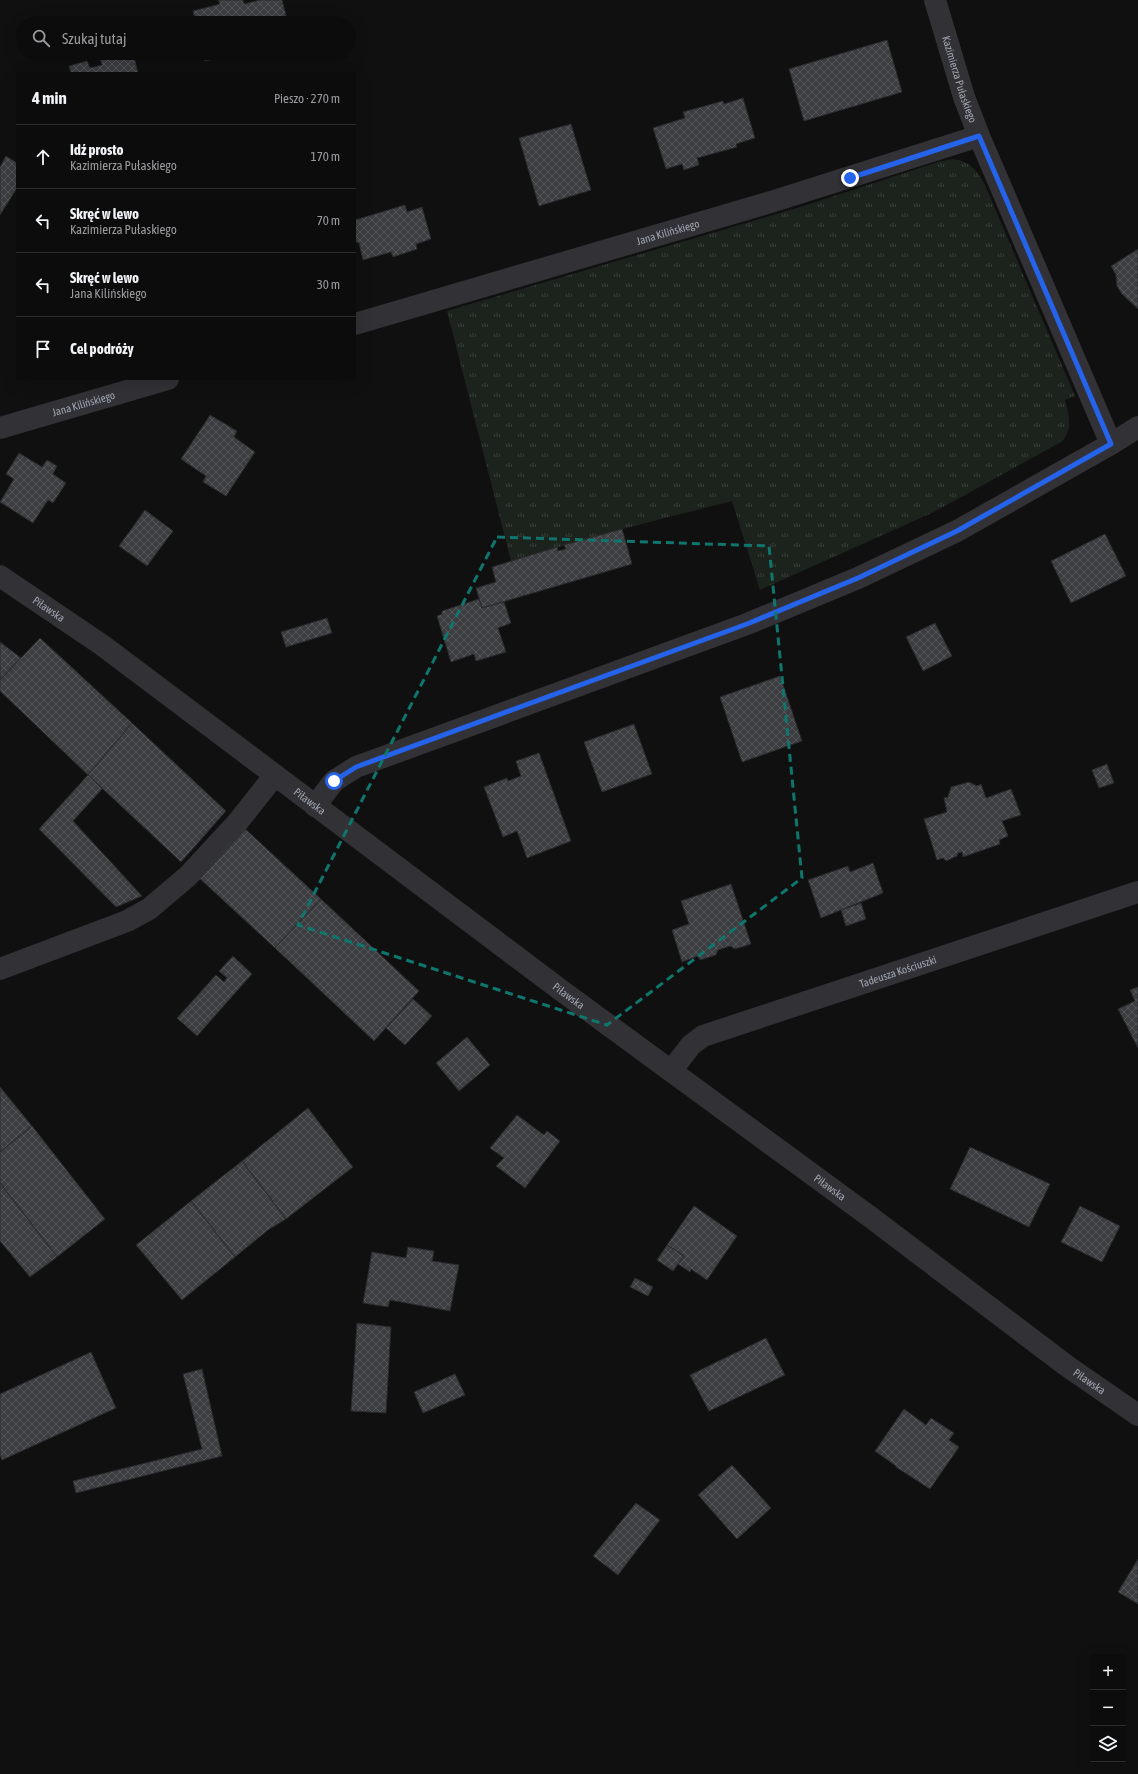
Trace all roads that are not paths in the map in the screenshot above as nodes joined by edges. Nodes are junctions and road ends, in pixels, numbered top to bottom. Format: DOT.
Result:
graph roads {
  1 [pos="935,0"];
  2 [pos="979,136"];
  3 [pos="356,324"];
  4 [pos="165,380"];
  5 [pos="1138,427"];
  6 [pos="0,428"];
  7 [pos="1111,444"];
  8 [pos="0,576"];
  9 [pos="275,776"];
  10 [pos="315,806"];
  11 [pos="1138,892"];
  12 [pos="0,969"];
  13 [pos="671,1071"];
  14 [pos="1138,1416"];
  1 -- 2 [label="street, Kazimierza Pułaskiego"];
  2 -- 3 [label="street, Jana Kilińskiego"];
  2 -- 7 [label="street, Kazimierza Pułaskiego"];
  4 -- 6 [label="street, Jana Kilińskiego"];
  5 -- 7 [label="street"];
  7 -- 10 [label="street"];
  8 -- 9 [label="street, Piławska"];
  9 -- 10 [label="street, Piławska"];
  9 -- 12 [label="street"];
  10 -- 13 [label="street, Piławska"];
  11 -- 13 [label="street, Tadeusza Kościuszki"];
  13 -- 14 [label="street, Piławska"];
}
